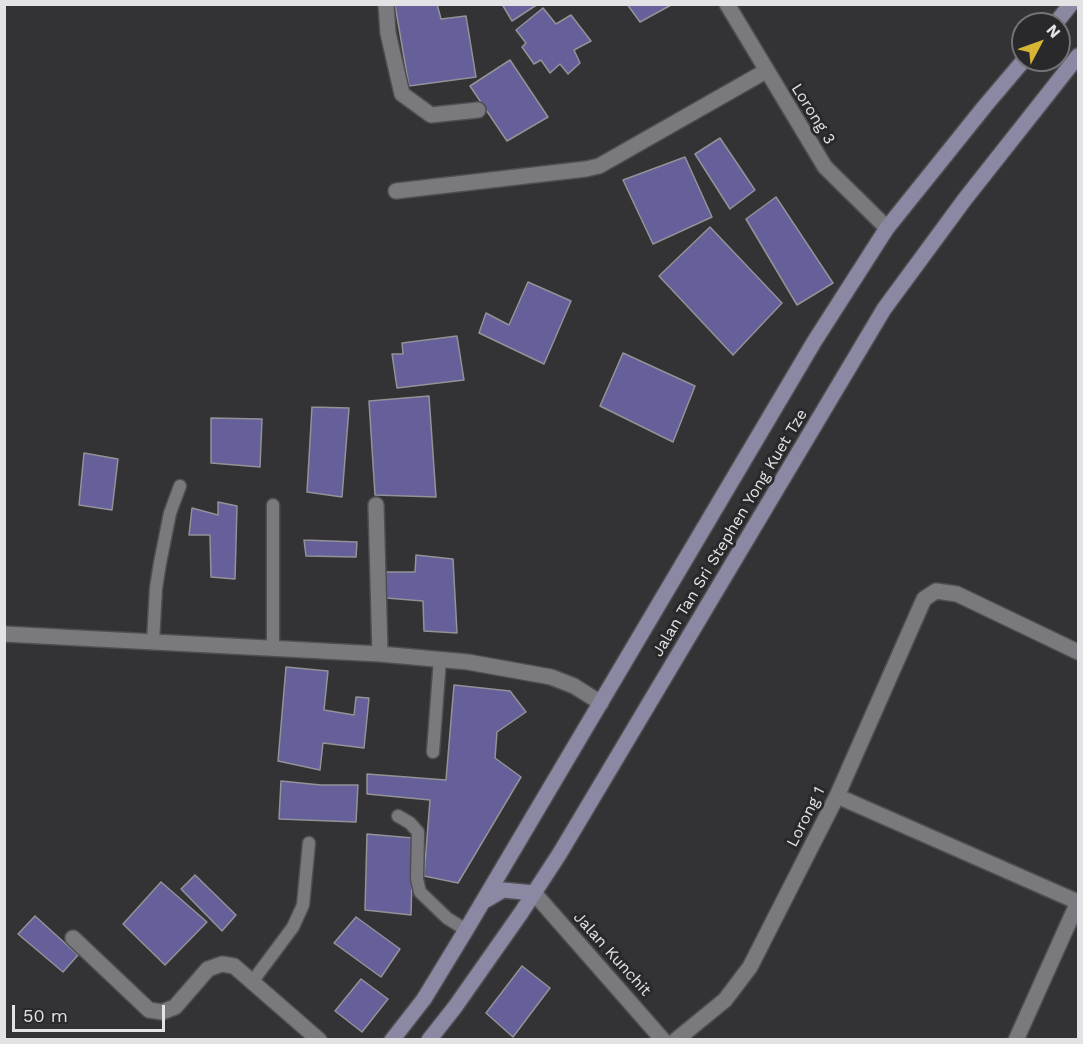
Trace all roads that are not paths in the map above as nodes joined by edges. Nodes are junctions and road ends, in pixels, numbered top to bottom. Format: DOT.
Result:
graph roads {
  1 [pos="386,4"];
  2 [pos="726,4"];
  3 [pos="1078,56"];
  4 [pos="766,71"];
  5 [pos="1014,72"];
  6 [pos="478,110"];
  7 [pos="396,191"];
  8 [pos="887,228"];
  9 [pos="180,486"];
  10 [pos="273,505"];
  11 [pos="376,505"];
  12 [pos="4,634"];
  13 [pos="153,642"];
  14 [pos="273,649"];
  15 [pos="1078,652"];
  16 [pos="380,654"];
  17 [pos="440,659"];
  18 [pos="601,703"];
  19 [pos="433,752"];
  20 [pos="837,796"];
  21 [pos="398,816"];
  22 [pos="309,843"];
  23 [pos="534,893"];
  24 [pos="483,902"];
  25 [pos="1078,902"];
  26 [pos="466,930"];
  27 [pos="72,938"];
  28 [pos="252,982"];
  29 [pos="319,1040"];
  30 [pos="392,1040"];
  31 [pos="429,1040"];
  32 [pos="663,1040"];
  33 [pos="676,1040"];
  34 [pos="1016,1040"];
  1 -- 6 [label="street"];
  2 -- 4 [label="street, Lorong 3"];
  3 -- 23 [label="main road, Jalan Tan Sri Stephen Yong Kuet Tze"];
  4 -- 7 [label="street"];
  4 -- 8 [label="street, Lorong 3"];
  5 -- 8 [label="main road, Jalan Tan Sri Stephen Yong Kuet Tze"];
  8 -- 18 [label="main road, Jalan Tan Sri Stephen Yong Kuet Tze"];
  9 -- 13 [label="lane"];
  10 -- 14 [label="lane"];
  11 -- 16 [label="street"];
  12 -- 13 [label="street"];
  13 -- 14 [label="street"];
  14 -- 16 [label="street"];
  15 -- 20 [label="street, Lorong 1"];
  16 -- 17 [label="street"];
  17 -- 18 [label="street"];
  17 -- 19 [label="lane"];
  18 -- 24 [label="main road, Jalan Tan Sri Stephen Yong Kuet Tze"];
  20 -- 25 [label="street"];
  20 -- 33 [label="street, Lorong 1"];
  21 -- 26 [label="lane"];
  22 -- 28 [label="lane"];
  23 -- 24 [label="main road"];
  23 -- 31 [label="main road, Jalan Tan Sri Stephen Yong Kuet Tze"];
  23 -- 32 [label="street, Jalan Kunchit"];
  24 -- 26 [label="main road, Jalan Tan Sri Stephen Yong Kuet Tze"];
  25 -- 34 [label="street"];
  26 -- 30 [label="main road, Jalan Tan Sri Stephen Yong Kuet Tze"];
  27 -- 28 [label="street"];
  28 -- 29 [label="street"];
}
